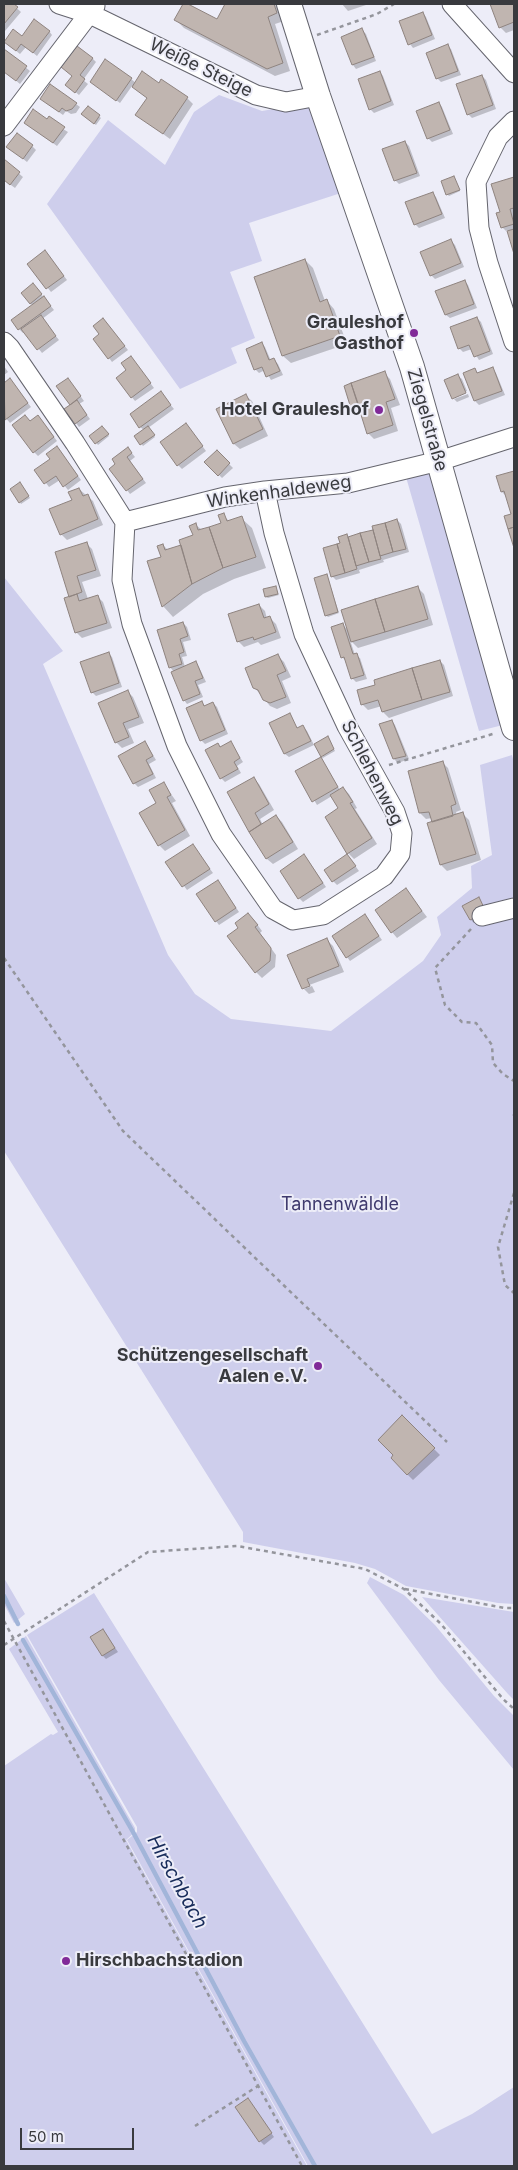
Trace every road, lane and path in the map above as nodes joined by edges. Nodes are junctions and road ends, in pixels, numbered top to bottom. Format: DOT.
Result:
graph roads {
  1 [pos="58,4"];
  2 [pos="289,4"];
  3 [pos="394,4"];
  4 [pos="452,4"];
  5 [pos="93,9"];
  6 [pos="300,41"];
  7 [pos="514,73"];
  8 [pos="318,96"];
  9 [pos="514,121"];
  10 [pos="4,126"];
  11 [pos="4,342"];
  12 [pos="514,342"];
  13 [pos="514,436"];
  14 [pos="439,461"];
  15 [pos="265,491"];
  16 [pos="125,522"];
  17 [pos="514,728"];
  18 [pos="372,770"];
  19 [pos="514,908"];
  20 [pos="482,916"];
  21 [pos="4,958"];
  22 [pos="514,1081"];
  23 [pos="514,1193"];
  24 [pos="514,1293"];
  25 [pos="447,1442"];
  26 [pos="404,1588"];
  27 [pos="514,1608"];
  28 [pos="4,1621"];
  29 [pos="14,1638"];
  30 [pos="4,1645"];
  31 [pos="514,1709"];
  32 [pos="258,2086"];
  33 [pos="195,2126"];
  34 [pos="302,2166"];
  1 -- 5 [label="street, Weiße Steige"];
  2 -- 6 [label="main road, Ziegelstraße"];
  3 -- 6 [label="path"];
  4 -- 7 [label="street"];
  5 -- 8 [label="street, Weiße Steige"];
  5 -- 10 [label="street"];
  6 -- 8 [label="main road, Ziegelstraße"];
  8 -- 14 [label="main road, Ziegelstraße"];
  9 -- 12 [label="street"];
  11 -- 16 [label="street"];
  13 -- 14 [label="street, Winkenhaldeweg"];
  14 -- 15 [label="street, Winkenhaldeweg"];
  14 -- 17 [label="main road, Ziegelstraße"];
  15 -- 16 [label="street, Winkenhaldeweg"];
  15 -- 18 [label="street, Schlehenweg"];
  16 -- 18 [label="street, Schlehenweg"];
  17 -- 18 [label="path"];
  19 -- 20 [label="street"];
  20 -- 22 [label="path"];
  21 -- 25 [label="path"];
  23 -- 24 [label="path"];
  26 -- 27 [label="path"];
  26 -- 29 [label="path"];
  26 -- 31 [label="path"];
  28 -- 29 [label="path"];
  29 -- 30 [label="path"];
  29 -- 32 [label="path"];
  32 -- 33 [label="path"];
  32 -- 34 [label="path"];
}
